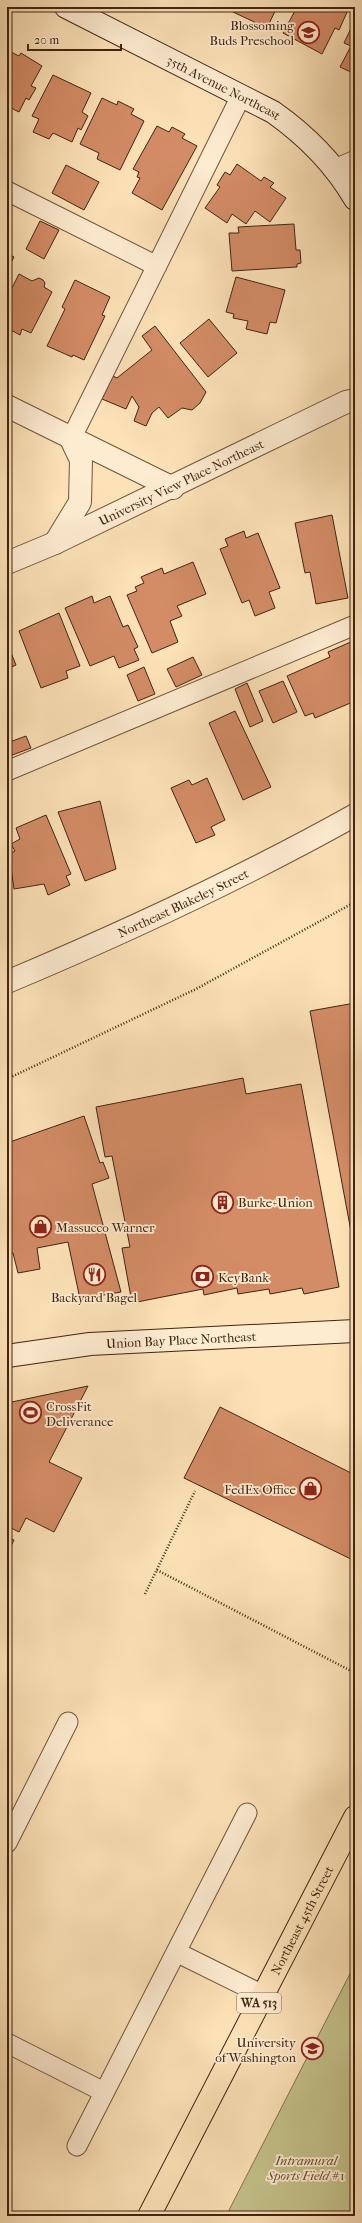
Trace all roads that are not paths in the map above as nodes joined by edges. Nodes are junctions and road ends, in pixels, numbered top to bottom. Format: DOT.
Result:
graph roads {
  1 [pos="66,7"];
  2 [pos="241,96"];
  3 [pos="346,166"];
  4 [pos="7,191"];
  5 [pos="355,199"];
  6 [pos="157,266"];
  7 [pos="355,400"];
  8 [pos="7,406"];
  9 [pos="71,439"];
  10 [pos="173,488"];
  11 [pos="55,543"];
  12 [pos="7,563"];
  13 [pos="355,625"];
  14 [pos="7,771"];
  15 [pos="355,814"];
  16 [pos="7,982"];
  17 [pos="355,1331"];
  18 [pos="7,1356"];
  19 [pos="68,1722"];
  20 [pos="248,1813"];
  21 [pos="355,1817"];
  22 [pos="7,1843"];
  23 [pos="176,1952"];
  24 [pos="263,1995"];
  25 [pos="7,2043"];
  26 [pos="104,2092"];
  27 [pos="77,2146"];
  28 [pos="149,2216"];
  1 -- 2 [label="street, 35th Avenue Northeast"];
  2 -- 3 [label="street, 35th Avenue Northeast"];
  2 -- 6 [label="lane"];
  3 -- 5 [label="street, 35th Avenue Northeast"];
  4 -- 6 [label="lane"];
  6 -- 9 [label="lane"];
  7 -- 10 [label="street, University View Place Northeast"];
  8 -- 9 [label="street"];
  9 -- 10 [label="street"];
  9 -- 11 [label="street"];
  10 -- 11 [label="street, University View Place Northeast"];
  11 -- 12 [label="street, University View Place Northeast"];
  13 -- 14 [label="lane"];
  15 -- 16 [label="street, Northeast Blakeley Street"];
  17 -- 18 [label="street, Union Bay Place Northeast"];
  19 -- 22 [label="lane"];
  20 -- 23 [label="lane"];
  21 -- 24 [label="main road, Northeast 45th Street / WA 513"];
  23 -- 24 [label="lane"];
  23 -- 26 [label="lane"];
  24 -- 28 [label="main road, Northeast 45th Street / WA 513"];
  25 -- 26 [label="lane"];
  26 -- 27 [label="lane"];
}
